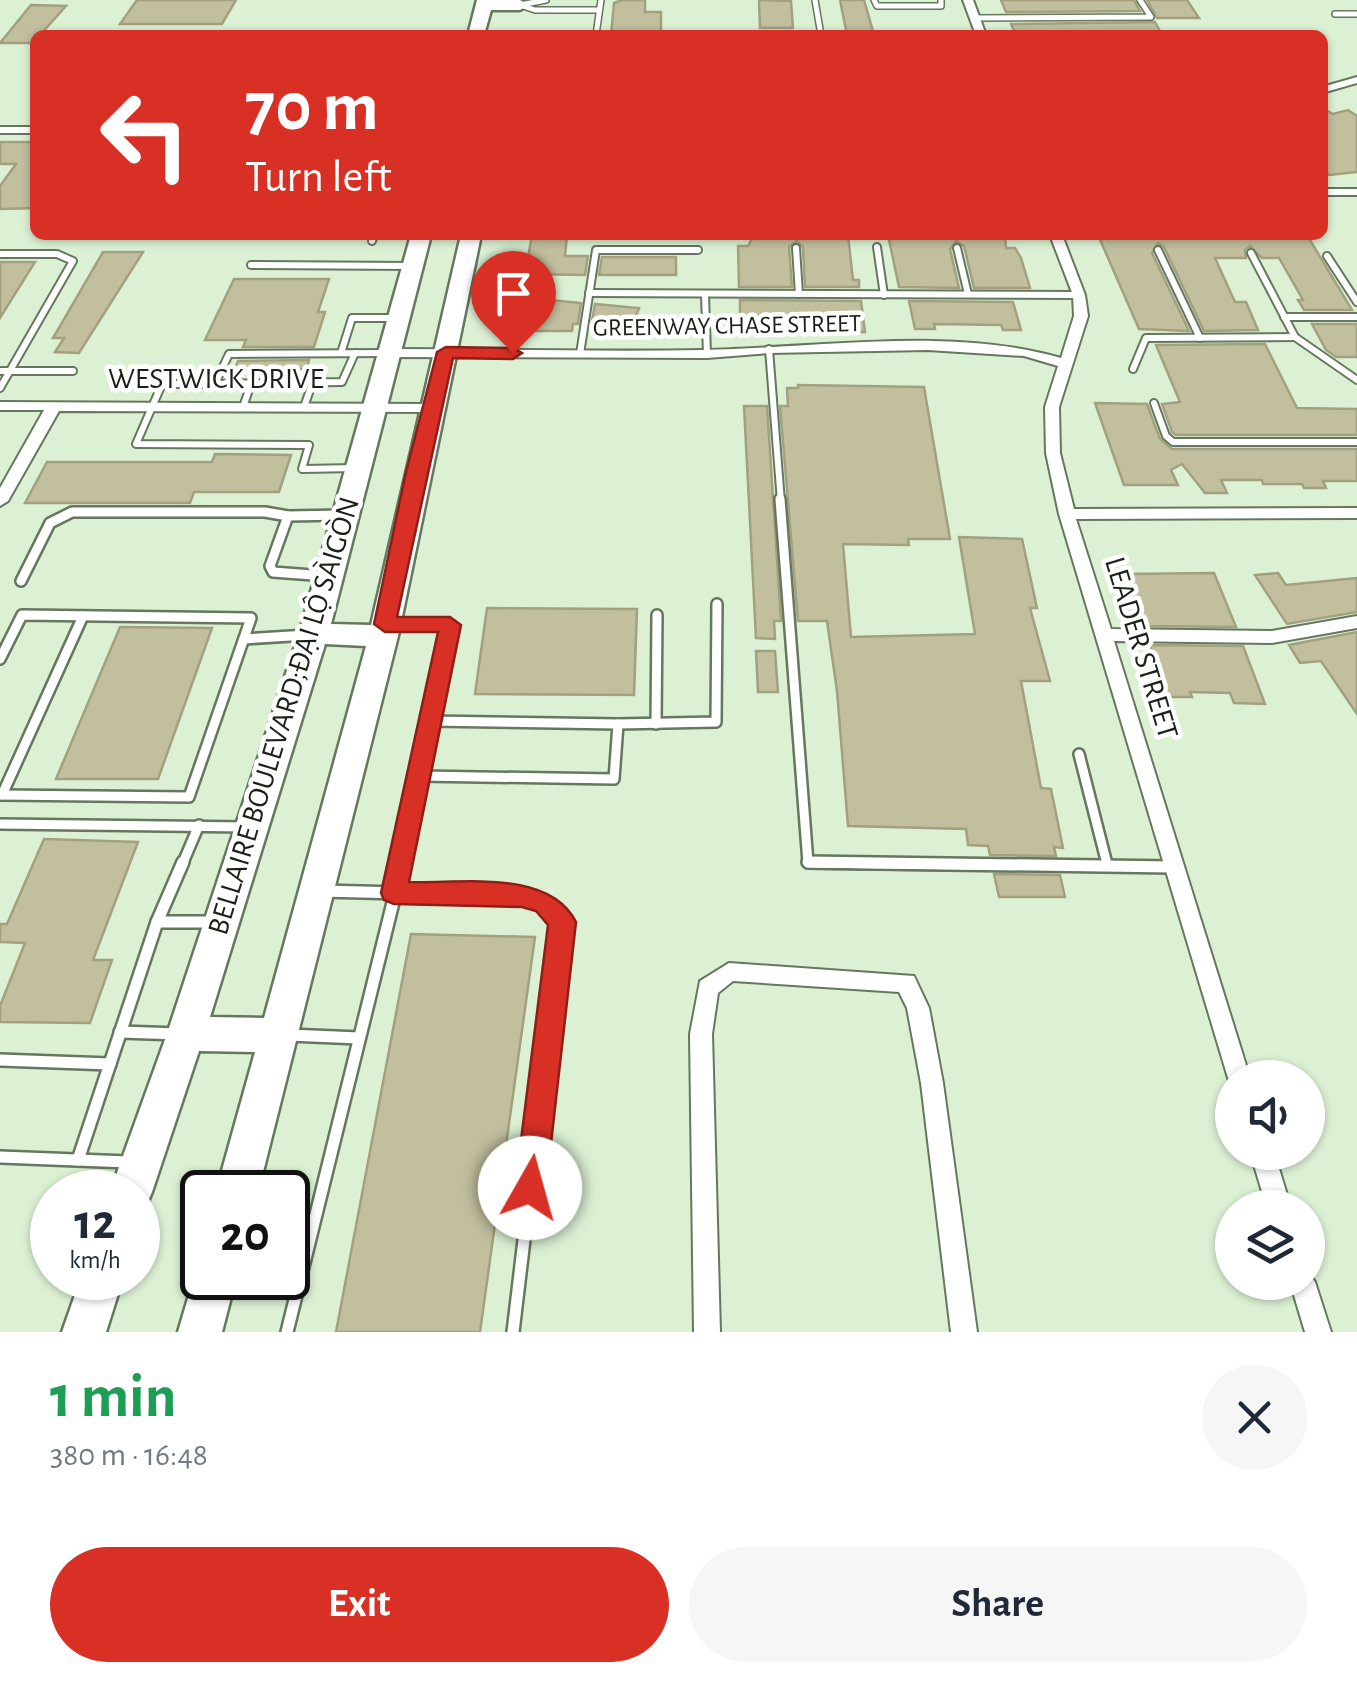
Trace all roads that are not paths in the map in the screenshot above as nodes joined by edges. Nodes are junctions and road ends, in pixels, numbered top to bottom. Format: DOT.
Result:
graph roads {
  1 [pos="546,0"];
  2 [pos="601,0"];
  3 [pos="815,0"];
  4 [pos="874,0"];
  5 [pos="940,0"];
  6 [pos="968,0"];
  7 [pos="1140,0"];
  8 [pos="485,2"];
  9 [pos="520,9"];
  10 [pos="599,10"];
  11 [pos="1335,14"];
  12 [pos="1357,14"];
  13 [pos="974,18"];
  14 [pos="477,30"];
  15 [pos="597,30"];
  16 [pos="820,30"];
  17 [pos="980,30"];
  18 [pos="1357,80"];
  19 [pos="1328,88"];
  20 [pos="0,130"];
  21 [pos="30,130"];
  22 [pos="1328,192"];
  23 [pos="1357,192"];
  24 [pos="420,240"];
  25 [pos="470,240"];
  26 [pos="1058,240"];
  27 [pos="877,246"];
  28 [pos="796,248"];
  29 [pos="957,248"];
  30 [pos="698,250"];
  31 [pos="1158,250"];
  32 [pos="1251,253"];
  33 [pos="0,254"];
  34 [pos="1328,256"];
  35 [pos="251,265"];
  36 [pos="412,266"];
  37 [pos="589,293"];
  38 [pos="704,294"];
  39 [pos="799,294"];
  40 [pos="968,294"];
  41 [pos="884,295"];
  42 [pos="1079,295"];
  43 [pos="1357,302"];
  44 [pos="1284,316"];
  45 [pos="1357,317"];
  46 [pos="398,318"];
  47 [pos="1295,337"];
  48 [pos="1200,338"];
  49 [pos="769,348"];
  50 [pos="446,352"];
  51 [pos="341,353"];
  52 [pos="355,353"];
  53 [pos="390,353"];
  54 [pos="580,354"];
  55 [pos="706,354"];
  56 [pos="1064,364"];
  57 [pos="1133,369"];
  58 [pos="72,371"];
  59 [pos="0,372"];
  60 [pos="10,372"];
  61 [pos="1357,380"];
  62 [pos="215,384"];
  63 [pos="251,384"];
  64 [pos="312,384"];
  65 [pos="0,388"];
  66 [pos="1154,404"];
  67 [pos="0,406"];
  68 [pos="54,406"];
  69 [pos="151,406"];
  70 [pos="242,406"];
  71 [pos="304,407"];
  72 [pos="376,407"];
  73 [pos="432,408"];
  74 [pos="1357,442"];
  75 [pos="359,468"];
  76 [pos="0,501"];
  77 [pos="1357,513"];
  78 [pos="1067,514"];
  79 [pos="288,516"];
  80 [pos="346,516"];
  81 [pos="330,576"];
  82 [pos="21,581"];
  83 [pos="716,604"];
  84 [pos="657,615"];
  85 [pos="83,616"];
  86 [pos="1357,622"];
  87 [pos="384,630"];
  88 [pos="314,634"];
  89 [pos="1104,634"];
  90 [pos="244,639"];
  91 [pos="0,659"];
  92 [pos="431,720"];
  93 [pos="618,724"];
  94 [pos="656,724"];
  95 [pos="1078,754"];
  96 [pos="420,776"];
  97 [pos="1,795"];
  98 [pos="0,824"];
  99 [pos="199,825"];
  100 [pos="253,827"];
  101 [pos="1107,864"];
  102 [pos="1173,866"];
  103 [pos="314,890"];
  104 [pos="394,893"];
  105 [pos="157,922"];
  106 [pos="222,922"];
  107 [pos="120,1032"];
  108 [pos="186,1034"];
  109 [pos="276,1035"];
  110 [pos="358,1038"];
  111 [pos="0,1060"];
  112 [pos="1233,1060"];
  113 [pos="110,1064"];
  114 [pos="0,1157"];
  115 [pos="78,1160"];
  116 [pos="110,1170"];
  117 [pos="139,1170"];
  118 [pos="242,1170"];
  119 [pos="95,1300"];
  120 [pos="209,1300"];
  121 [pos="1308,1300"];
  122 [pos="84,1332"];
  123 [pos="200,1332"];
  124 [pos="287,1332"];
  125 [pos="513,1332"];
  126 [pos="707,1332"];
  127 [pos="964,1332"];
  128 [pos="1318,1332"];
  1 -- 9 [label="lane"];
  2 -- 10 [label="lane"];
  3 -- 16 [label="lane"];
  4 -- 5 [label="lane"];
  6 -- 13 [label="street"];
  7 -- 13 [label="lane"];
  8 -- 9 [label="main road"];
  8 -- 14 [label="main road"];
  9 -- 10 [label="lane"];
  10 -- 15 [label="lane"];
  11 -- 12 [label="lane"];
  13 -- 17 [label="street"];
  18 -- 19 [label="street"];
  20 -- 21 [label="street"];
  22 -- 23 [label="street"];
  24 -- 36 [label="main road, BELLAIRE BOULEVARD;ĐẠI LỘ SÀIGÒN"];
  25 -- 50 [label="main road, BELLAIRE BOULEVARD;ĐẠI LỘ SÀIGÒN"];
  26 -- 42 [label="street, LEADER STREET"];
  27 -- 41 [label="lane"];
  28 -- 39 [label="lane"];
  29 -- 40 [label="lane"];
  30 -- 37 [label="lane"];
  31 -- 48 [label="lane"];
  32 -- 44 [label="lane"];
  33 -- 60 [label="lane"];
  34 -- 43 [label="lane"];
  35 -- 36 [label="lane"];
  36 -- 46 [label="main road, BELLAIRE BOULEVARD;ĐẠI LỘ SÀIGÒN"];
  37 -- 38 [label="lane"];
  37 -- 54 [label="lane"];
  38 -- 39 [label="lane"];
  38 -- 55 [label="lane"];
  39 -- 41 [label="lane"];
  40 -- 41 [label="lane"];
  40 -- 42 [label="lane"];
  42 -- 56 [label="street, LEADER STREET"];
  44 -- 45 [label="lane"];
  44 -- 47 [label="lane"];
  46 -- 51 [label="lane"];
  46 -- 53 [label="main road, BELLAIRE BOULEVARD;ĐẠI LỘ SÀIGÒN"];
  47 -- 48 [label="lane"];
  47 -- 61 [label="lane"];
  48 -- 57 [label="lane"];
  49 -- 55 [label="street, GREENWAY CHASE STREET"];
  49 -- 56 [label="street, GREENWAY CHASE STREET"];
  49 -- 101 [label="lane"];
  50 -- 53 [label="street, GREENWAY CHASE STREET"];
  50 -- 54 [label="street, GREENWAY CHASE STREET"];
  50 -- 73 [label="main road, BELLAIRE BOULEVARD;ĐẠI LỘ SÀIGÒN"];
  51 -- 52 [label="lane"];
  51 -- 62 [label="lane"];
  52 -- 53 [label="lane"];
  52 -- 64 [label="lane"];
  53 -- 72 [label="main road, BELLAIRE BOULEVARD;ĐẠI LỘ SÀIGÒN"];
  54 -- 55 [label="street, GREENWAY CHASE STREET"];
  56 -- 78 [label="street, LEADER STREET"];
  58 -- 60 [label="lane"];
  59 -- 60 [label="lane"];
  60 -- 65 [label="lane"];
  62 -- 63 [label="lane"];
  62 -- 69 [label="lane"];
  63 -- 64 [label="lane"];
  63 -- 70 [label="lane"];
  64 -- 71 [label="lane"];
  66 -- 74 [label="lane"];
  67 -- 68 [label="street, WESTWICK DRIVE"];
  68 -- 69 [label="street, WESTWICK DRIVE"];
  68 -- 76 [label="street"];
  69 -- 70 [label="street, WESTWICK DRIVE"];
  69 -- 75 [label="lane"];
  70 -- 71 [label="street, WESTWICK DRIVE"];
  71 -- 72 [label="street, WESTWICK DRIVE"];
  72 -- 73 [label="street, WESTWICK DRIVE"];
  72 -- 75 [label="main road, BELLAIRE BOULEVARD;ĐẠI LỘ SÀIGÒN"];
  73 -- 87 [label="main road, BELLAIRE BOULEVARD;ĐẠI LỘ SÀIGÒN"];
  75 -- 80 [label="main road, BELLAIRE BOULEVARD;ĐẠI LỘ SÀIGÒN"];
  77 -- 78 [label="street"];
  78 -- 89 [label="street, LEADER STREET"];
  79 -- 80 [label="lane"];
  79 -- 81 [label="lane"];
  79 -- 82 [label="lane"];
  80 -- 81 [label="main road, BELLAIRE BOULEVARD;ĐẠI LỘ SÀIGÒN"];
  81 -- 88 [label="main road, BELLAIRE BOULEVARD;ĐẠI LỘ SÀIGÒN"];
  83 -- 94 [label="lane"];
  84 -- 94 [label="lane"];
  85 -- 90 [label="lane"];
  85 -- 91 [label="lane"];
  85 -- 97 [label="lane"];
  86 -- 89 [label="street"];
  87 -- 88 [label="main road"];
  87 -- 92 [label="lane"];
  87 -- 103 [label="main road, BELLAIRE BOULEVARD;ĐẠI LỘ SÀIGÒN"];
  88 -- 90 [label="lane"];
  88 -- 100 [label="main road, BELLAIRE BOULEVARD;ĐẠI LỘ SÀIGÒN"];
  89 -- 102 [label="street, LEADER STREET"];
  90 -- 97 [label="lane"];
  92 -- 93 [label="lane"];
  92 -- 96 [label="lane"];
  93 -- 94 [label="lane"];
  93 -- 96 [label="lane"];
  95 -- 101 [label="lane"];
  96 -- 104 [label="lane"];
  98 -- 99 [label="lane"];
  99 -- 100 [label="lane"];
  99 -- 105 [label="lane"];
  100 -- 106 [label="main road, BELLAIRE BOULEVARD;ĐẠI LỘ SÀIGÒN"];
  101 -- 102 [label="lane"];
  102 -- 112 [label="street, LEADER STREET"];
  103 -- 104 [label="lane"];
  103 -- 109 [label="main road, BELLAIRE BOULEVARD;ĐẠI LỘ SÀIGÒN"];
  104 -- 110 [label="lane"];
  104 -- 125 [label="lane"];
  105 -- 106 [label="lane"];
  105 -- 107 [label="lane"];
  106 -- 108 [label="main road, BELLAIRE BOULEVARD;ĐẠI LỘ SÀIGÒN"];
  107 -- 108 [label="lane"];
  107 -- 113 [label="lane"];
  108 -- 109 [label="main road"];
  108 -- 117 [label="main road, BELLAIRE BOULEVARD;ĐẠI LỘ SÀIGÒN"];
  109 -- 110 [label="lane"];
  109 -- 118 [label="main road, BELLAIRE BOULEVARD;ĐẠI LỘ SÀIGÒN"];
  110 -- 124 [label="lane"];
  111 -- 113 [label="lane"];
  113 -- 115 [label="lane"];
  114 -- 115 [label="lane"];
  115 -- 116 [label="lane"];
  119 -- 122 [label="main road"];
  120 -- 123 [label="main road"];
  121 -- 128 [label="street"];
  126 -- 127 [label="street"];
}
